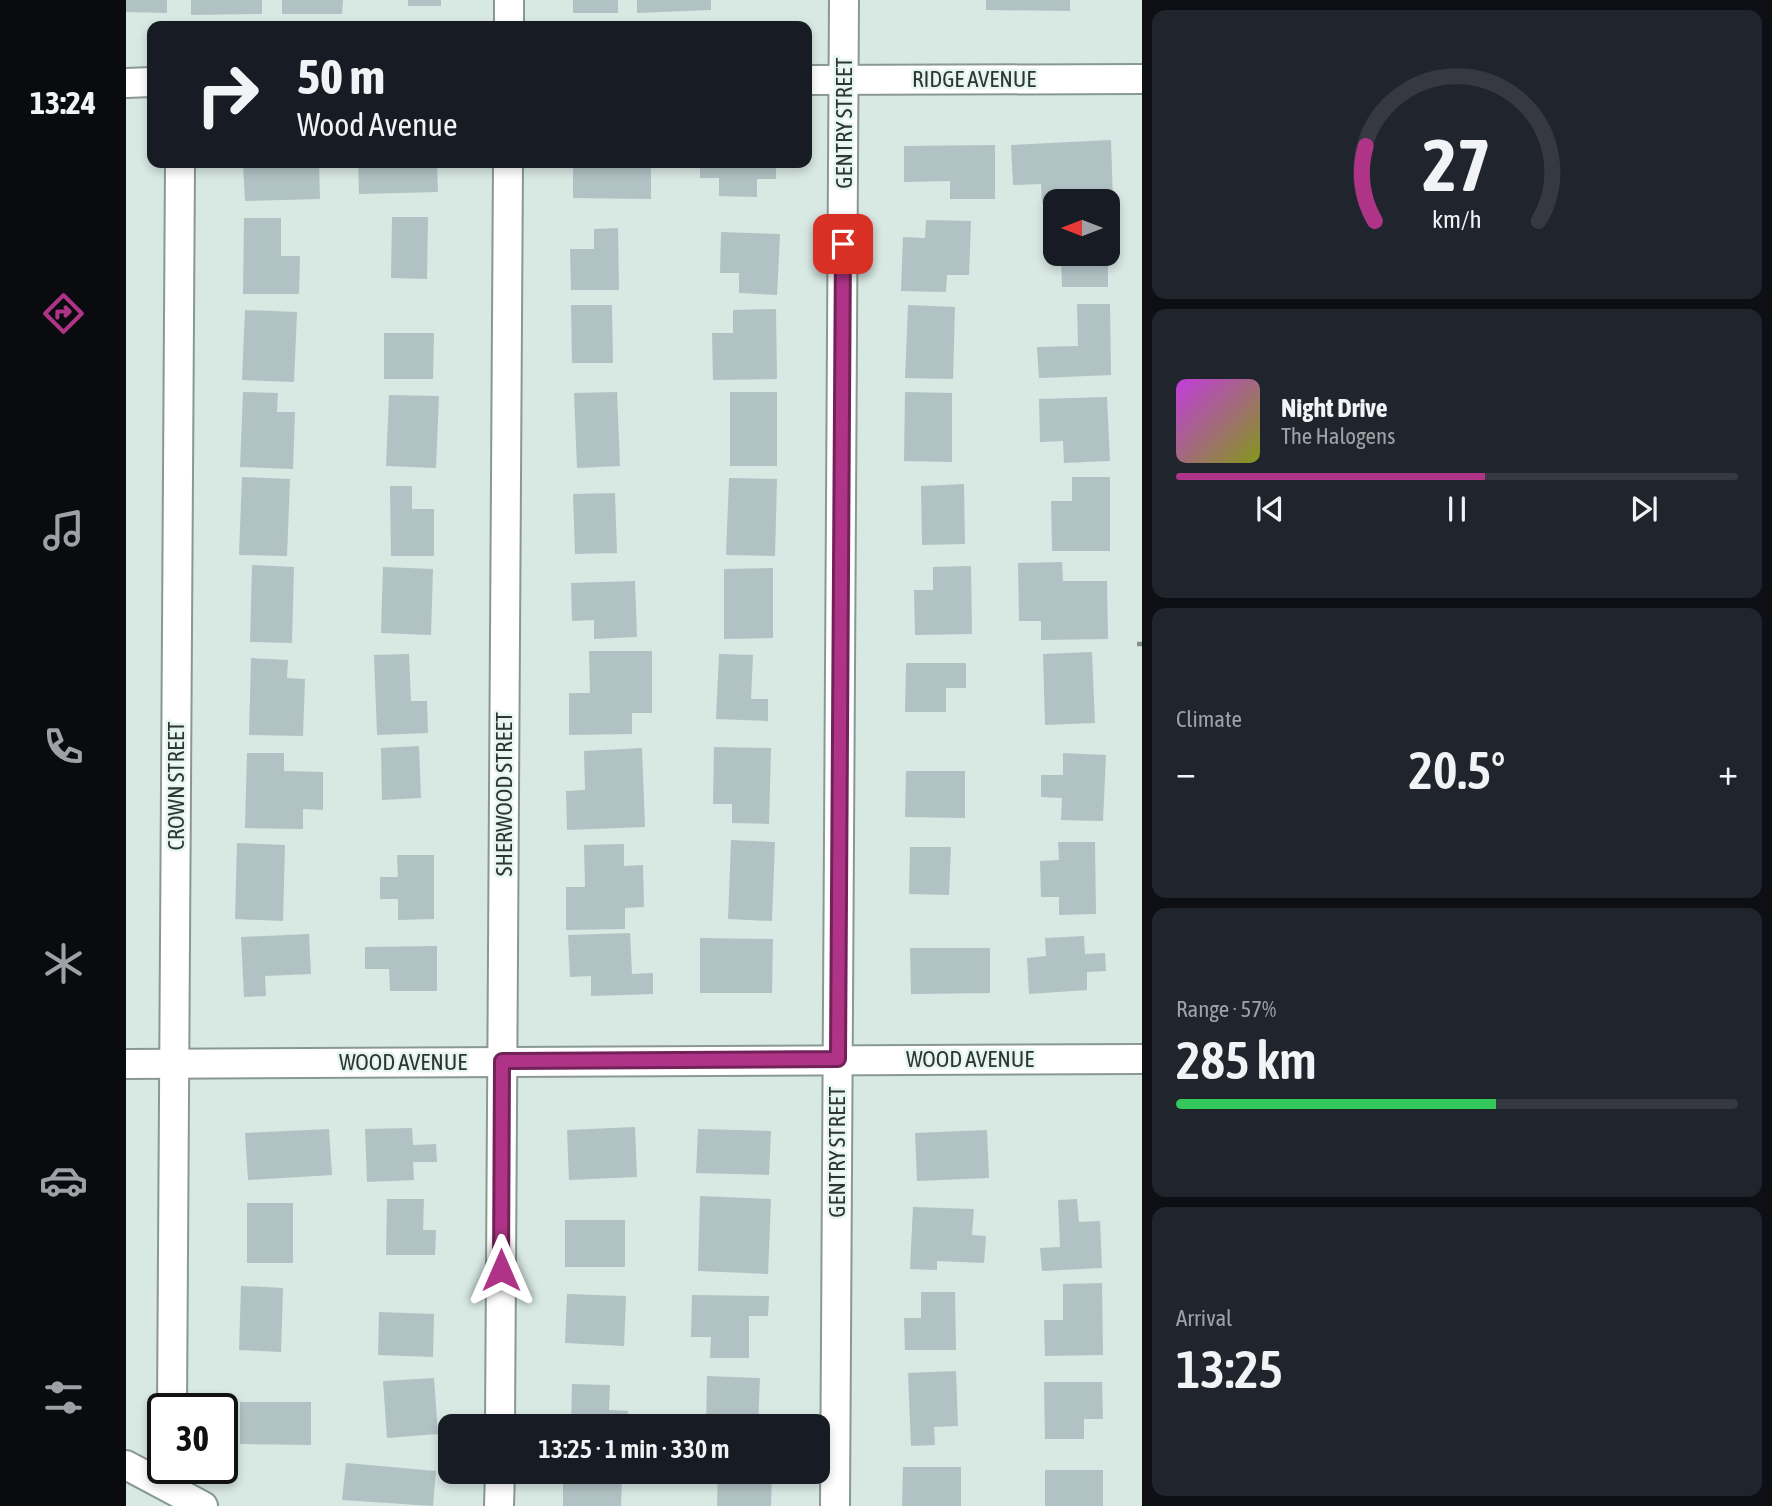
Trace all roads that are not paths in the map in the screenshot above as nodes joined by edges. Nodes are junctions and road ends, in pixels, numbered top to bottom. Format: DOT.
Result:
graph roads {
  1 [pos="509,0"];
  2 [pos="844,0"];
  3 [pos="509,21"];
  4 [pos="1142,79"];
  5 [pos="812,80"];
  6 [pos="844,80"];
  7 [pos="126,82"];
  8 [pos="147,82"];
  9 [pos="180,168"];
  10 [pos="508,168"];
  11 [pos="838,1059"];
  12 [pos="1142,1059"];
  13 [pos="502,1061"];
  14 [pos="126,1064"];
  15 [pos="174,1064"];
  16 [pos="172,1393"];
  17 [pos="500,1414"];
  18 [pos="126,1465"];
  19 [pos="147,1472"];
  20 [pos="177,1484"];
  21 [pos="500,1484"];
  22 [pos="203,1506"];
  23 [pos="499,1506"];
  24 [pos="835,1506"];
  1 -- 3 [label="street"];
  2 -- 6 [label="street, GENTRY STREET"];
  4 -- 6 [label="street, RIDGE AVENUE"];
  5 -- 6 [label="street, RIDGE AVENUE"];
  6 -- 11 [label="street, GENTRY STREET"];
  7 -- 8 [label="street"];
  9 -- 15 [label="street, CROWN STREET"];
  10 -- 13 [label="street, SHERWOOD STREET"];
  11 -- 12 [label="street, WOOD AVENUE"];
  11 -- 13 [label="street, WOOD AVENUE"];
  11 -- 24 [label="street, GENTRY STREET"];
  13 -- 15 [label="street, WOOD AVENUE"];
  13 -- 17 [label="street, SHERWOOD STREET"];
  14 -- 15 [label="street, WOOD AVENUE"];
  15 -- 16 [label="street, CROWN STREET"];
  18 -- 19 [label="street"];
  20 -- 22 [label="street"];
  21 -- 23 [label="street"];
}
